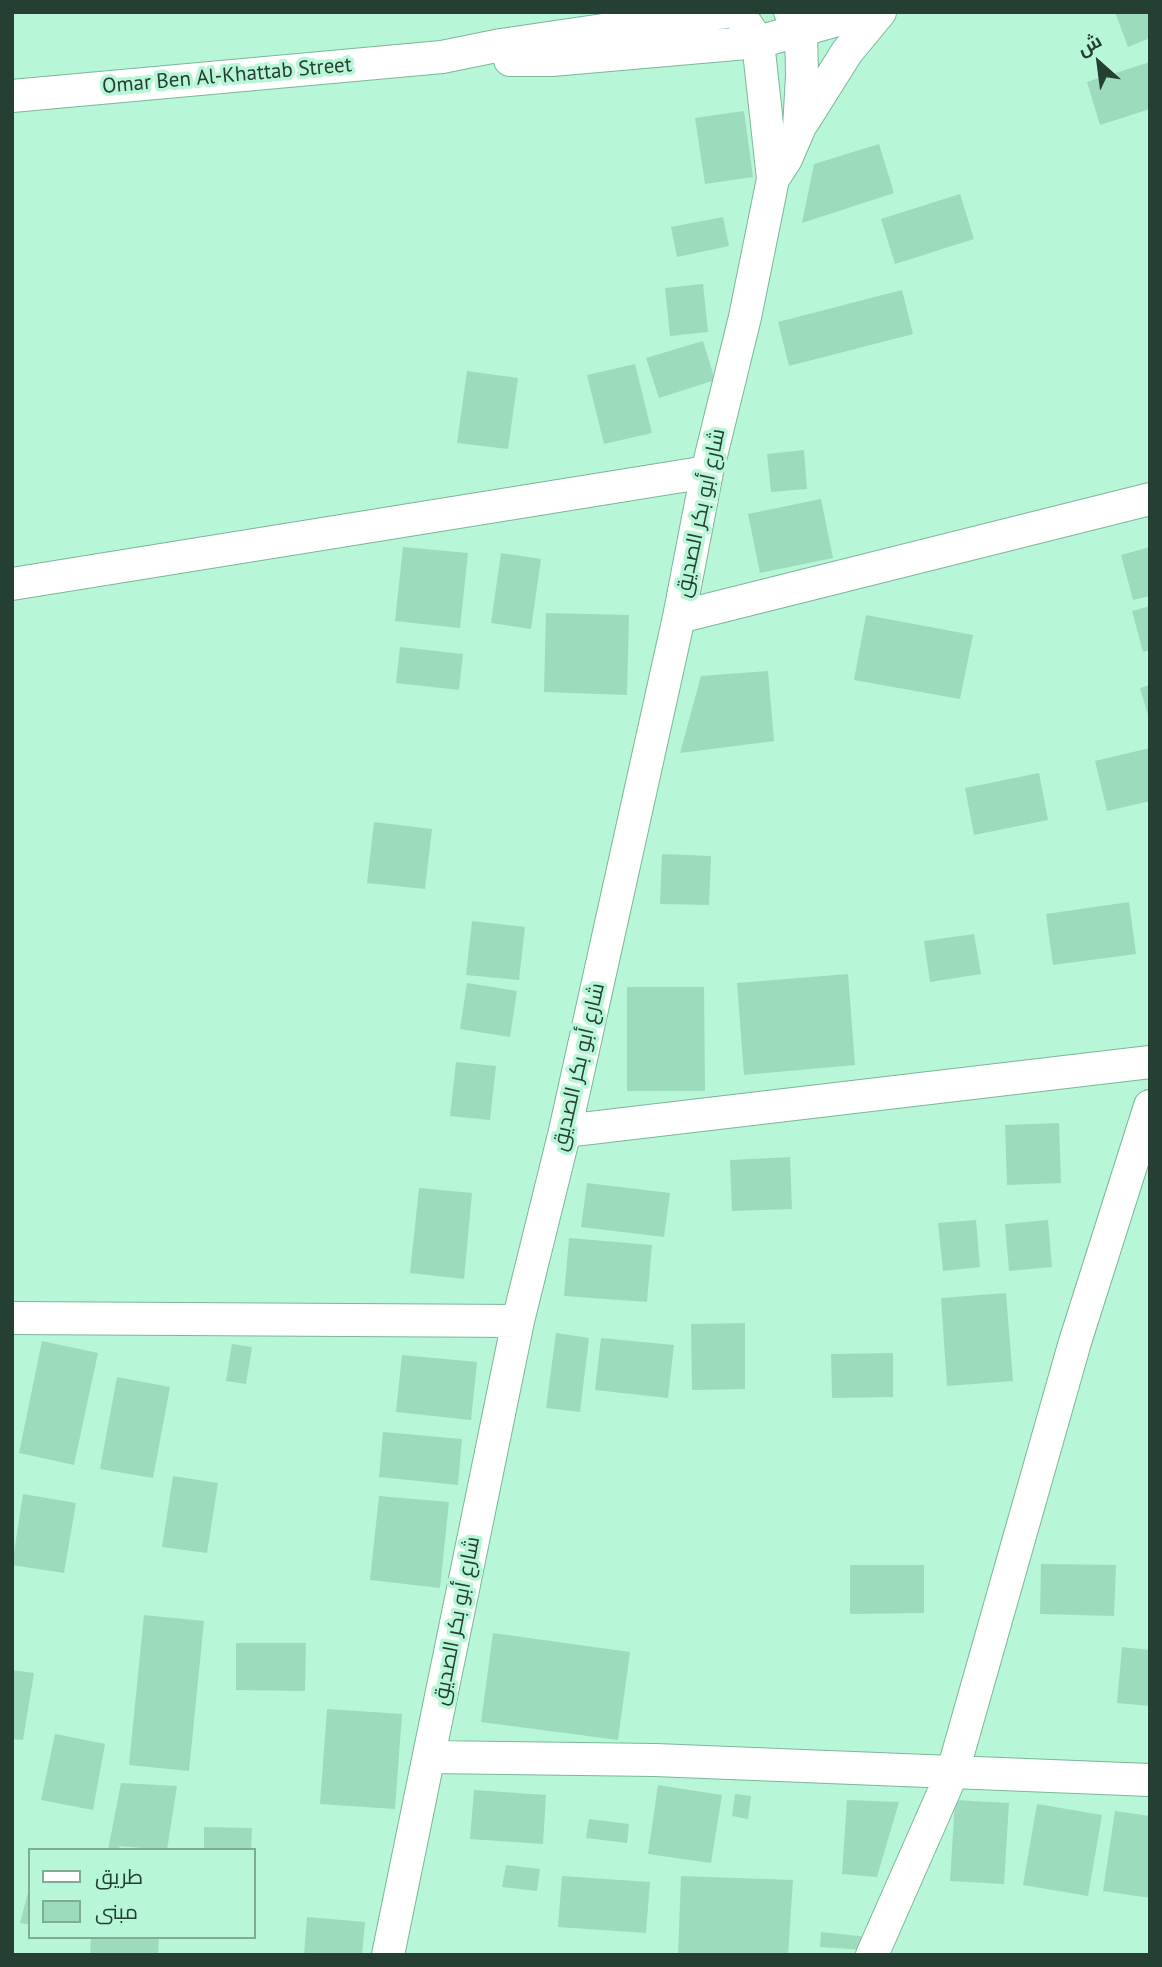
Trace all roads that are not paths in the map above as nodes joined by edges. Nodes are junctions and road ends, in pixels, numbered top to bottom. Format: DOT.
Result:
graph roads {
  1 [pos="726,12"];
  2 [pos="738,12"];
  3 [pos="866,12"];
  4 [pos="880,12"];
  5 [pos="668,16"];
  6 [pos="795,21"];
  7 [pos="758,41"];
  8 [pos="442,57"];
  9 [pos="12,96"];
  10 [pos="799,130"];
  11 [pos="773,180"];
  12 [pos="707,472"];
  13 [pos="1150,499"];
  14 [pos="12,584"];
  15 [pos="679,617"];
  16 [pos="1150,1062"];
  17 [pos="1150,1106"];
  18 [pos="565,1131"];
  19 [pos="12,1318"];
  20 [pos="519,1321"];
  21 [pos="430,1757"];
  22 [pos="953,1771"];
  23 [pos="1150,1780"];
  24 [pos="388,1955"];
  25 [pos="872,1955"];
  1 -- 5 [label="street"];
  2 -- 7 [label="street, شارع أبو بكر الصديق"];
  3 -- 6 [label="street"];
  4 -- 10 [label="street"];
  5 -- 8 [label="street"];
  6 -- 7 [label="street"];
  6 -- 10 [label="street, شارع أبو بكر الصديق"];
  7 -- 8 [label="street"];
  7 -- 11 [label="street, شارع أبو بكر الصديق"];
  8 -- 9 [label="street, Omar Ben Al-Khattab Street"];
  10 -- 11 [label="street, شارع أبو بكر الصديق"];
  11 -- 12 [label="street, شارع أبو بكر الصديق"];
  12 -- 14 [label="street"];
  12 -- 15 [label="street, شارع أبو بكر الصديق"];
  13 -- 15 [label="street"];
  15 -- 18 [label="street, شارع أبو بكر الصديق"];
  16 -- 18 [label="street"];
  17 -- 22 [label="street"];
  18 -- 20 [label="street, شارع أبو بكر الصديق"];
  19 -- 20 [label="street"];
  20 -- 21 [label="street, شارع أبو بكر الصديق"];
  21 -- 22 [label="street"];
  21 -- 24 [label="street, شارع أبو بكر الصديق"];
  22 -- 23 [label="street"];
  22 -- 25 [label="street"];
}
